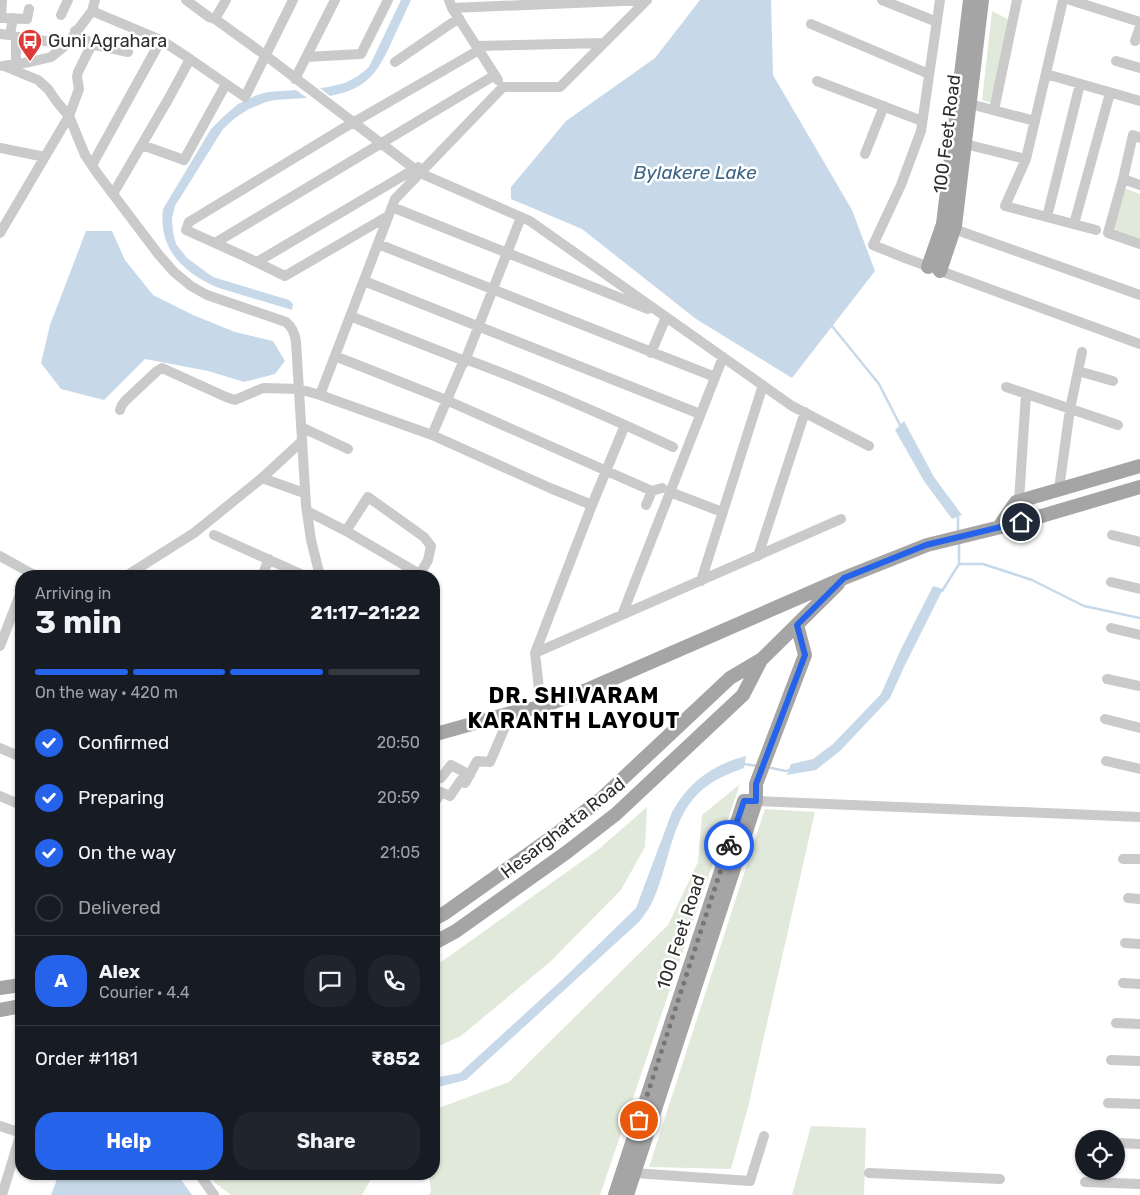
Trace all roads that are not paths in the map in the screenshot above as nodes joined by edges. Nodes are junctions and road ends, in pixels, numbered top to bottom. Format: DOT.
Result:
graph roads {
  1 [pos="2,0"];
  2 [pos="68,0"];
  3 [pos="95,0"];
  4 [pos="186,0"];
  5 [pos="226,0"];
  6 [pos="293,0"];
  7 [pos="335,0"];
  8 [pos="388,0"];
  9 [pos="647,0"];
  10 [pos="882,0"];
  11 [pos="940,0"];
  12 [pos="970,0"];
  13 [pos="982,0"];
  14 [pos="1017,0"];
  15 [pos="1063,0"];
  16 [pos="1070,0"];
  17 [pos="451,4"];
  18 [pos="29,9"];
  19 [pos="92,11"];
  20 [pos="61,15"];
  21 [pos="13,18"];
  22 [pos="459,18"];
  23 [pos="215,19"];
  24 [pos="937,22"];
  25 [pos="1140,22"];
  26 [pos="811,24"];
  27 [pos="1140,27"];
  28 [pos="75,31"];
  29 [pos="0,34"];
  30 [pos="161,40"];
  31 [pos="1135,40"];
  32 [pos="604,43"];
  33 [pos="67,44"];
  34 [pos="90,44"];
  35 [pos="478,48"];
  36 [pos="128,52"];
  37 [pos="265,55"];
  38 [pos="306,57"];
  39 [pos="190,59"];
  40 [pos="1116,61"];
  41 [pos="395,62"];
  42 [pos="16,64"];
  43 [pos="2,66"];
  44 [pos="1140,68"];
  45 [pos="495,74"];
  46 [pos="929,74"];
  47 [pos="1046,74"];
  48 [pos="295,78"];
  49 [pos="817,80"];
  50 [pos="226,84"];
  51 [pos="1080,84"];
  52 [pos="503,87"];
  53 [pos="1110,94"];
  54 [pos="1140,102"];
  55 [pos="970,104"];
  56 [pos="884,106"];
  57 [pos="994,110"];
  58 [pos="70,116"];
  59 [pos="922,121"];
  60 [pos="1035,121"];
  61 [pos="1140,138"];
  62 [pos="965,144"];
  63 [pos="142,145"];
  64 [pos="0,148"];
  65 [pos="865,154"];
  66 [pos="436,156"];
  67 [pos="45,157"];
  68 [pos="1026,159"];
  69 [pos="92,165"];
  70 [pos="420,173"];
  71 [pos="1123,179"];
  72 [pos="1140,185"];
  73 [pos="113,194"];
  74 [pos="390,212"];
  75 [pos="521,217"];
  76 [pos="1047,217"];
  77 [pos="1074,224"];
  78 [pos="954,228"];
  79 [pos="1096,230"];
  80 [pos="0,233"];
  81 [pos="215,244"];
  82 [pos="378,244"];
  83 [pos="1140,244"];
  84 [pos="507,253"];
  85 [pos="257,262"];
  86 [pos="934,269"];
  87 [pos="364,281"];
  88 [pos="493,290"];
  89 [pos="1140,295"];
  90 [pos="350,316"];
  91 [pos="664,316"];
  92 [pos="479,327"];
  93 [pos="1140,344"];
  94 [pos="651,352"];
  95 [pos="1082,352"];
  96 [pos="335,356"];
  97 [pos="723,357"];
  98 [pos="465,361"];
  99 [pos="1078,371"];
  100 [pos="715,377"];
  101 [pos="1113,381"];
  102 [pos="762,385"];
  103 [pos="1006,387"];
  104 [pos="299,389"];
  105 [pos="320,394"];
  106 [pos="1026,394"];
  107 [pos="446,400"];
  108 [pos="1070,409"];
  109 [pos="120,410"];
  110 [pos="805,412"];
  111 [pos="700,414"];
  112 [pos="625,425"];
  113 [pos="1118,425"];
  114 [pos="301,427"];
  115 [pos="432,435"];
  116 [pos="301,442"];
  117 [pos="869,446"];
  118 [pos="673,448"];
  119 [pos="348,449"];
  120 [pos="1140,466"];
  121 [pos="606,472"];
  122 [pos="262,478"];
  123 [pos="1140,487"];
  124 [pos="1060,489"];
  125 [pos="661,490"];
  126 [pos="304,492"];
  127 [pos="1019,501"];
  128 [pos="592,505"];
  129 [pos="646,505"];
  130 [pos="307,511"];
  131 [pos="722,512"];
  132 [pos="842,519"];
  133 [pos="999,527"];
  134 [pos="346,531"];
  135 [pos="214,535"];
  136 [pos="1112,535"];
  137 [pos="1140,542"];
  138 [pos="0,556"];
  139 [pos="758,556"];
  140 [pos="269,559"];
  141 [pos="23,570"];
  142 [pos="135,570"];
  143 [pos="264,570"];
  144 [pos="292,570"];
  145 [pos="318,570"];
  146 [pos="413,570"];
  147 [pos="424,570"];
  148 [pos="844,578"];
  149 [pos="701,581"];
  150 [pos="1111,582"];
  151 [pos="1140,589"];
  152 [pos="15,607"];
  153 [pos="622,615"];
  154 [pos="797,625"];
  155 [pos="1111,628"];
  156 [pos="1140,635"];
  157 [pos="0,646"];
  158 [pos="535,653"];
  159 [pos="762,659"];
  160 [pos="1107,679"];
  161 [pos="1140,686"];
  162 [pos="541,706"];
  163 [pos="511,713"];
  164 [pos="1105,719"];
  165 [pos="1140,728"];
  166 [pos="440,733"];
  167 [pos="0,748"];
  168 [pos="15,754"];
  169 [pos="1106,761"];
  170 [pos="1140,768"];
  171 [pos="470,775"];
  172 [pos="440,777"];
  173 [pos="440,794"];
  174 [pos="0,796"];
  175 [pos="756,801"];
  176 [pos="15,802"];
  177 [pos="1140,817"];
  178 [pos="1124,859"];
  179 [pos="1140,859"];
  180 [pos="1128,898"];
  181 [pos="1140,899"];
  182 [pos="440,916"];
  183 [pos="440,940"];
  184 [pos="1125,943"];
  185 [pos="1140,944"];
  186 [pos="1122,983"];
  187 [pos="1140,984"];
  188 [pos="15,986"];
  189 [pos="0,988"];
  190 [pos="15,1007"];
  191 [pos="0,1010"];
  192 [pos="1116,1023"];
  193 [pos="1140,1024"];
  194 [pos="1111,1060"];
  195 [pos="1140,1061"];
  196 [pos="1108,1103"];
  197 [pos="1140,1104"];
  198 [pos="0,1126"];
  199 [pos="15,1131"];
  200 [pos="764,1136"];
  201 [pos="1125,1143"];
  202 [pos="1140,1144"];
  203 [pos="15,1149"];
  204 [pos="634,1173"];
  205 [pos="869,1173"];
  206 [pos="1000,1179"];
  207 [pos="204,1180"];
  208 [pos="3,1182"];
  209 [pos="1085,1182"];
  210 [pos="1140,1184"];
  211 [pos="2,1195"];
  212 [pos="214,1195"];
  213 [pos="615,1195"];
  214 [pos="627,1195"];
  1 -- 21 [label="street"];
  2 -- 20 [label="street"];
  3 -- 19 [label="street"];
  4 -- 23 [label="street"];
  5 -- 23 [label="street"];
  6 -- 37 [label="street"];
  7 -- 38 [label="street"];
  8 -- 38 [label="street"];
  9 -- 17 [label="street"];
  9 -- 32 [label="street"];
  10 -- 24 [label="street"];
  11 -- 24 [label="street"];
  12 -- 86 [label="main road, 100 Feet Road"];
  13 -- 55 [label="main road, 100 Feet Road"];
  14 -- 57 [label="street"];
  15 -- 47 [label="street"];
  16 -- 25 [label="street"];
  17 -- 22 [label="street"];
  18 -- 21 [label="street"];
  19 -- 28 [label="street"];
  19 -- 30 [label="street"];
  21 -- 29 [label="street"];
  22 -- 35 [label="street"];
  22 -- 41 [label="street"];
  23 -- 37 [label="street"];
  24 -- 46 [label="street"];
  26 -- 46 [label="street"];
  27 -- 31 [label="street"];
  28 -- 33 [label="street"];
  28 -- 34 [label="street"];
  30 -- 39 [label="street"];
  30 -- 69 [label="street"];
  32 -- 35 [label="street"];
  32 -- 52 [label="street"];
  33 -- 42 [label="street"];
  33 -- 42 [label="street"];
  34 -- 36 [label="street"];
  34 -- 58 [label="street"];
  35 -- 45 [label="street"];
  35 -- 81 [label="street"];
  37 -- 48 [label="street"];
  37 -- 50 [label="street"];
  38 -- 48 [label="street"];
  39 -- 50 [label="street"];
  39 -- 63 [label="street"];
  40 -- 44 [label="street"];
  42 -- 43 [label="street"];
  43 -- 58 [label="street"];
  45 -- 52 [label="street"];
  45 -- 81 [label="street"];
  46 -- 59 [label="street"];
  47 -- 51 [label="street"];
  47 -- 60 [label="street"];
  48 -- 70 [label="street"];
  49 -- 56 [label="street"];
  50 -- 63 [label="street"];
  51 -- 53 [label="street"];
  51 -- 76 [label="street"];
  52 -- 66 [label="street"];
  53 -- 54 [label="street"];
  53 -- 77 [label="street"];
  55 -- 57 [label="street"];
  55 -- 62 [label="main road, 100 Feet Road"];
  56 -- 59 [label="street"];
  56 -- 65 [label="street"];
  57 -- 60 [label="street"];
  58 -- 67 [label="street"];
  58 -- 69 [label="street"];
  59 -- 86 [label="street"];
  60 -- 68 [label="street"];
  61 -- 71 [label="street"];
  62 -- 68 [label="street"];
  62 -- 78 [label="main road, 100 Feet Road"];
  63 -- 73 [label="street"];
  64 -- 67 [label="street"];
  66 -- 70 [label="street"];
  66 -- 85 [label="street"];
  67 -- 80 [label="street"];
  68 -- 76 [label="street"];
  69 -- 73 [label="street"];
  70 -- 74 [label="street"];
  70 -- 75 [label="street"];
  71 -- 72 [label="street"];
  71 -- 83 [label="street"];
  73 -- 104 [label="street"];
  74 -- 82 [label="street"];
  74 -- 84 [label="street"];
  74 -- 85 [label="street"];
  75 -- 84 [label="street"];
  75 -- 91 [label="street"];
  76 -- 77 [label="street"];
  77 -- 79 [label="street"];
  78 -- 86 [label="main road, 100 Feet Road"];
  78 -- 89 [label="street"];
  81 -- 85 [label="street"];
  82 -- 87 [label="street"];
  82 -- 88 [label="street"];
  84 -- 88 [label="street"];
  84 -- 91 [label="street"];
  86 -- 93 [label="street"];
  87 -- 90 [label="street"];
  87 -- 92 [label="street"];
  88 -- 92 [label="street"];
  88 -- 94 [label="street"];
  90 -- 96 [label="street"];
  90 -- 98 [label="street"];
  91 -- 94 [label="street"];
  91 -- 97 [label="street"];
  92 -- 98 [label="street"];
  92 -- 111 [label="street"];
  94 -- 100 [label="street"];
  95 -- 99 [label="street"];
  96 -- 105 [label="street"];
  96 -- 107 [label="street"];
  97 -- 100 [label="street"];
  97 -- 102 [label="street"];
  98 -- 107 [label="street"];
  98 -- 112 [label="street"];
  99 -- 101 [label="street"];
  99 -- 108 [label="street"];
  100 -- 111 [label="street"];
  102 -- 110 [label="street"];
  102 -- 131 [label="street"];
  103 -- 106 [label="street"];
  104 -- 105 [label="street"];
  104 -- 109 [label="street"];
  104 -- 114 [label="street"];
  105 -- 115 [label="street"];
  106 -- 108 [label="street"];
  106 -- 127 [label="street"];
  107 -- 115 [label="street"];
  107 -- 121 [label="street"];
  108 -- 113 [label="street"];
  108 -- 124 [label="street"];
  110 -- 117 [label="street"];
  110 -- 139 [label="street"];
  111 -- 125 [label="street"];
  112 -- 118 [label="street"];
  112 -- 121 [label="street"];
  114 -- 116 [label="street"];
  114 -- 119 [label="street"];
  115 -- 128 [label="street"];
  116 -- 122 [label="street"];
  116 -- 126 [label="street"];
  120 -- 124 [label="main road"];
  121 -- 125 [label="street"];
  121 -- 128 [label="street"];
  122 -- 126 [label="street"];
  122 -- 142 [label="street"];
  123 -- 133 [label="main road"];
  124 -- 127 [label="main road"];
  125 -- 129 [label="street"];
  125 -- 131 [label="street"];
  125 -- 153 [label="street"];
  126 -- 130 [label="street"];
  127 -- 133 [label="main road"];
  128 -- 158 [label="street"];
  130 -- 134 [label="street"];
  130 -- 145 [label="street"];
  131 -- 149 [label="street"];
  132 -- 139 [label="street"];
  133 -- 148 [label="main road"];
  134 -- 146 [label="street"];
  134 -- 147 [label="street"];
  135 -- 140 [label="street"];
  136 -- 137 [label="street"];
  138 -- 141 [label="street"];
  139 -- 149 [label="street"];
  140 -- 143 [label="street"];
  140 -- 144 [label="street"];
  148 -- 154 [label="main road"];
  148 -- 162 [label="main road"];
  149 -- 153 [label="street"];
  150 -- 151 [label="street"];
  152 -- 157 [label="street"];
  153 -- 158 [label="street"];
  154 -- 159 [label="main road"];
  154 -- 175 [label="main road"];
  155 -- 156 [label="street"];
  158 -- 162 [label="street"];
  159 -- 182 [label="main road, Hesarghatta Road"];
  159 -- 183 [label="main road, Hesarghatta Road"];
  160 -- 161 [label="street"];
  162 -- 163 [label="main road"];
  163 -- 166 [label="main road"];
  163 -- 171 [label="street"];
  164 -- 165 [label="street"];
  167 -- 168 [label="street"];
  169 -- 170 [label="street"];
  171 -- 172 [label="street"];
  171 -- 173 [label="street"];
  174 -- 176 [label="street"];
  175 -- 177 [label="street"];
  175 -- 204 [label="main road, 100 Feet Road"];
  175 -- 213 [label="main road, 100 Feet Road"];
  178 -- 179 [label="street"];
  180 -- 181 [label="street"];
  184 -- 185 [label="street"];
  186 -- 187 [label="street"];
  188 -- 189 [label="main road"];
  190 -- 191 [label="main road"];
  192 -- 193 [label="street"];
  194 -- 195 [label="street"];
  196 -- 197 [label="street"];
  198 -- 199 [label="street"];
  200 -- 204 [label="street"];
  201 -- 202 [label="street"];
  203 -- 208 [label="street"];
  204 -- 214 [label="main road, 100 Feet Road"];
  205 -- 206 [label="street"];
  207 -- 212 [label="street"];
  208 -- 211 [label="street"];
  209 -- 210 [label="street"];
}
